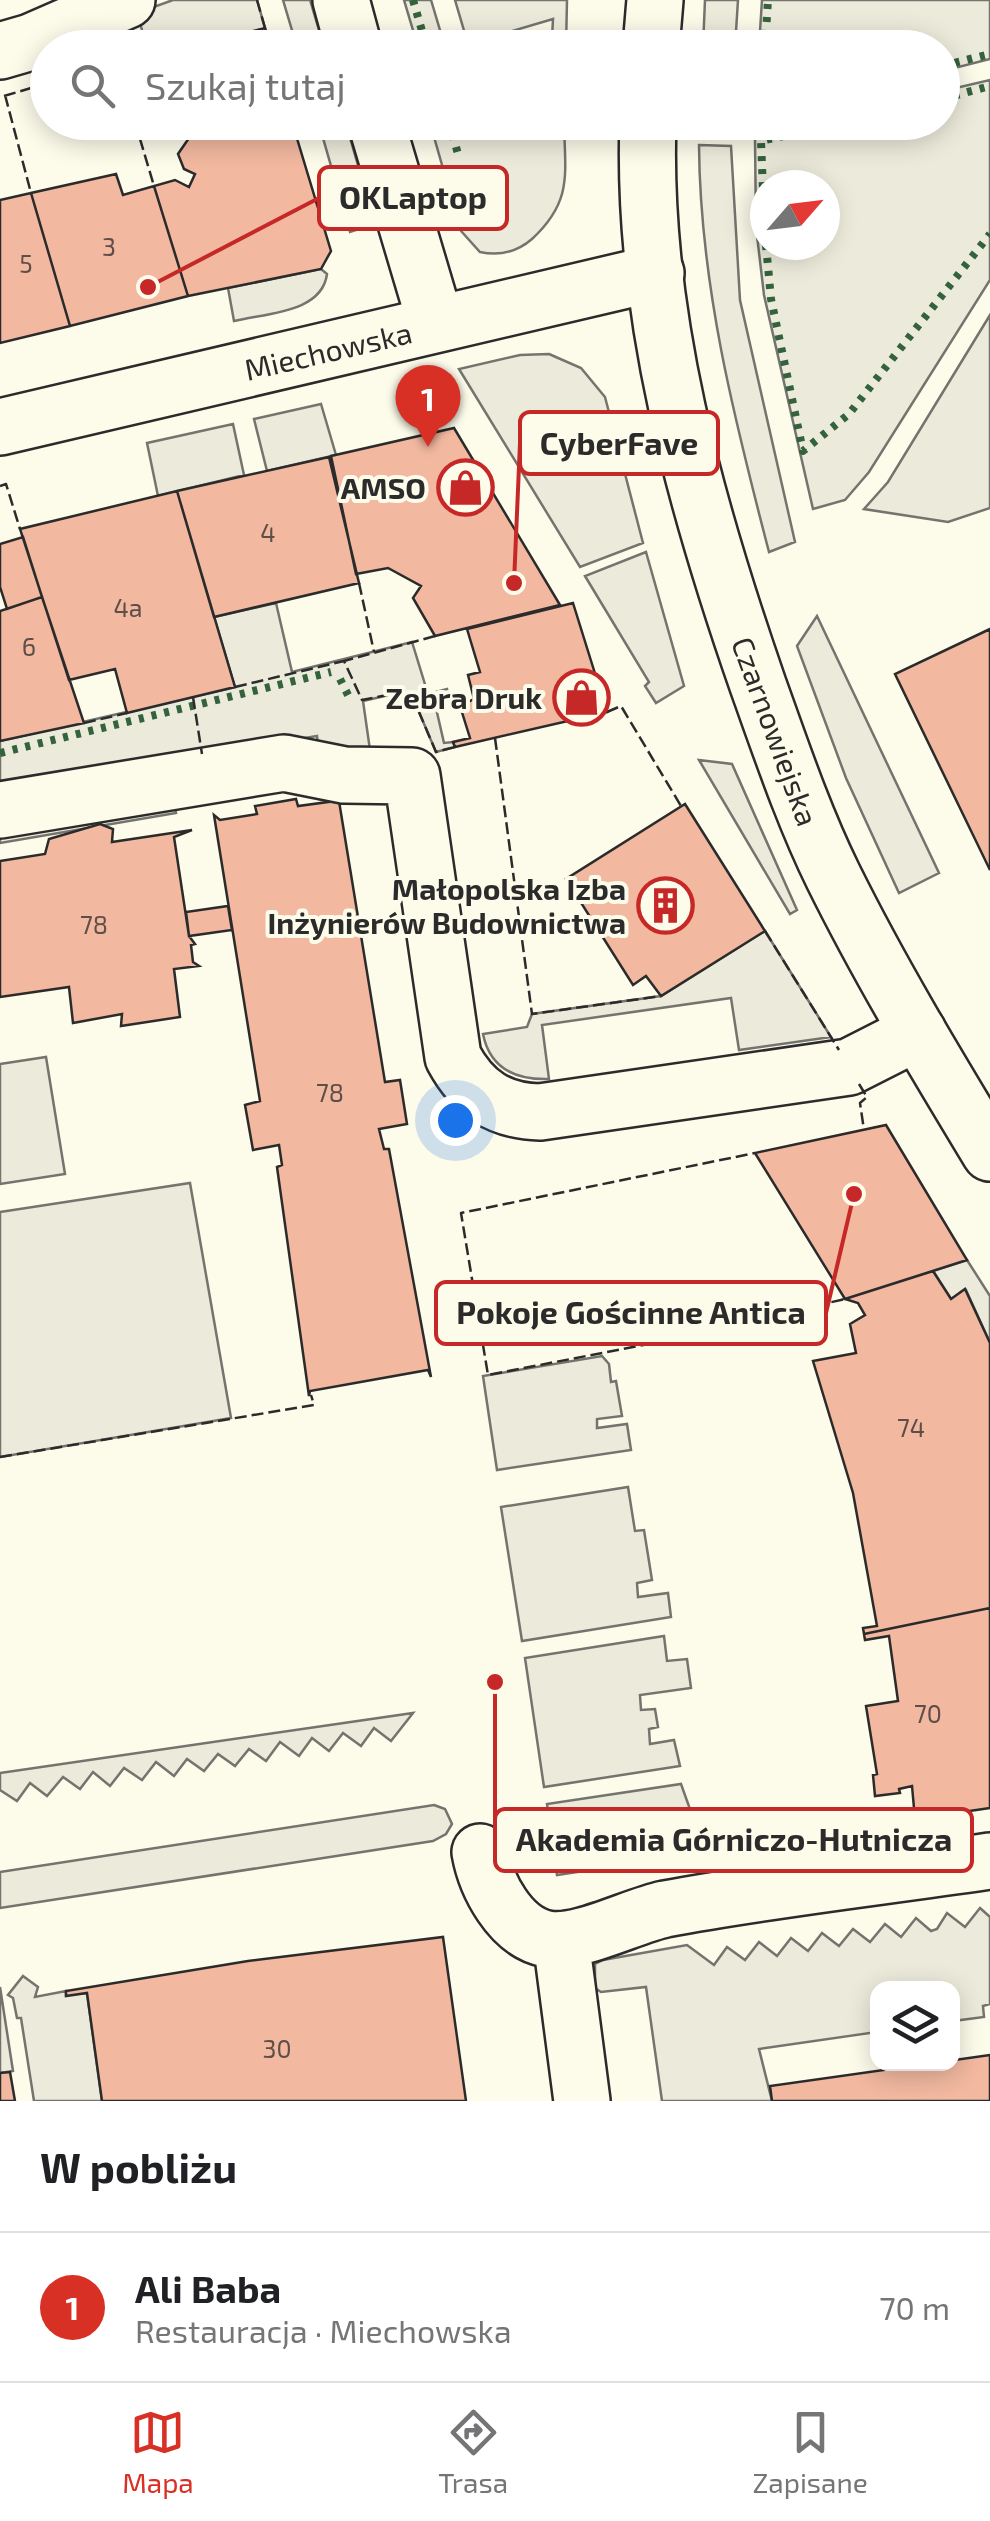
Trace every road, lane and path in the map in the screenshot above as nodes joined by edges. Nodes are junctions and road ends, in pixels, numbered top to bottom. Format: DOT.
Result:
graph roads {
  1 [pos="127,0"];
  2 [pos="340,0"];
  3 [pos="654,0"];
  4 [pos="52,30"];
  5 [pos="349,30"];
  6 [pos="652,30"];
  7 [pos="30,39"];
  8 [pos="0,51"];
  9 [pos="381,140"];
  10 [pos="649,140"];
  11 [pos="656,273"];
  12 [pos="436,324"];
  13 [pos="0,427"];
  14 [pos="0,810"];
  15 [pos="918,1032"];
  16 [pos="990,1152"];
  17 [pos="480,1852"];
  18 [pos="990,1861"];
  19 [pos="560,1940"];
  20 [pos="582,2101"];
  1 -- 4 [label="main road"];
  2 -- 5 [label="main road"];
  3 -- 6 [label="main road"];
  7 -- 8 [label="main road"];
  9 -- 12 [label="main road"];
  10 -- 11 [label="main road, Czarnowiejska"];
  11 -- 12 [label="main road, Miechowska"];
  11 -- 15 [label="main road, Czarnowiejska"];
  12 -- 13 [label="main road, Miechowska"];
  14 -- 15 [label="main road"];
  15 -- 16 [label="main road, Czarnowiejska"];
  17 -- 19 [label="main road"];
  18 -- 19 [label="main road"];
  19 -- 20 [label="main road"];
}
